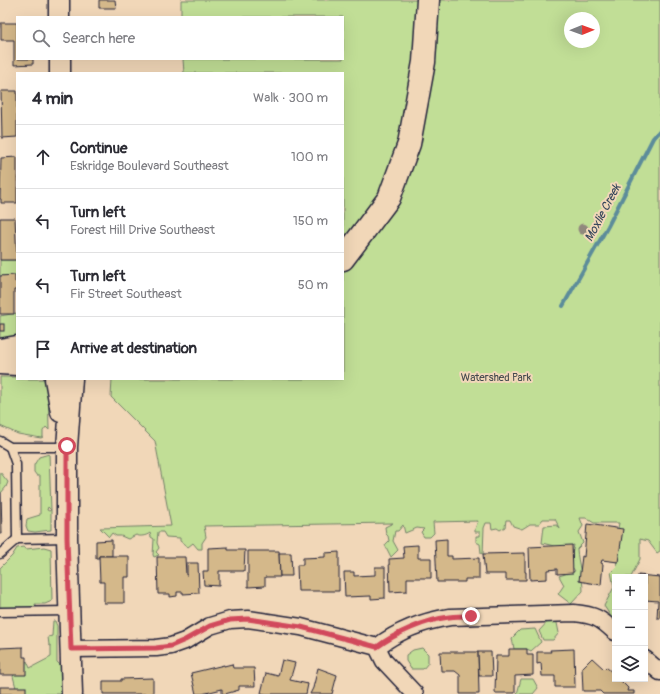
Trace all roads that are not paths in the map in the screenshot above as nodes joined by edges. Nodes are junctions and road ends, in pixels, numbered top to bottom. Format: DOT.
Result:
graph roads {
  1 [pos="59,0"];
  2 [pos="428,0"];
  3 [pos="59,16"];
  4 [pos="60,60"];
  5 [pos="60,72"];
  6 [pos="344,258"];
  7 [pos="16,347"];
  8 [pos="0,350"];
  9 [pos="0,363"];
  10 [pos="16,364"];
  11 [pos="55,380"];
  12 [pos="72,380"];
  13 [pos="0,441"];
  14 [pos="67,446"];
  15 [pos="10,447"];
  16 [pos="67,538"];
  17 [pos="18,539"];
  18 [pos="0,554"];
  19 [pos="70,611"];
  20 [pos="0,612"];
  21 [pos="612,629"];
  22 [pos="377,647"];
  23 [pos="71,649"];
  24 [pos="648,662"];
  25 [pos="660,672"];
  26 [pos="72,694"];
  27 [pos="415,694"];
  1 -- 3 [label="street"];
  2 -- 6 [label="main road"];
  4 -- 5 [label="street"];
  7 -- 8 [label="main road"];
  9 -- 10 [label="main road"];
  11 -- 14 [label="street"];
  12 -- 14 [label="street"];
  13 -- 15 [label="lane"];
  14 -- 15 [label="lane"];
  14 -- 16 [label="street"];
  15 -- 17 [label="lane"];
  16 -- 17 [label="lane"];
  16 -- 19 [label="street"];
  17 -- 18 [label="lane"];
  19 -- 20 [label="lane"];
  19 -- 23 [label="street"];
  21 -- 22 [label="street"];
  22 -- 23 [label="street"];
  22 -- 27 [label="street"];
  23 -- 26 [label="street"];
  24 -- 25 [label="street"];
}
